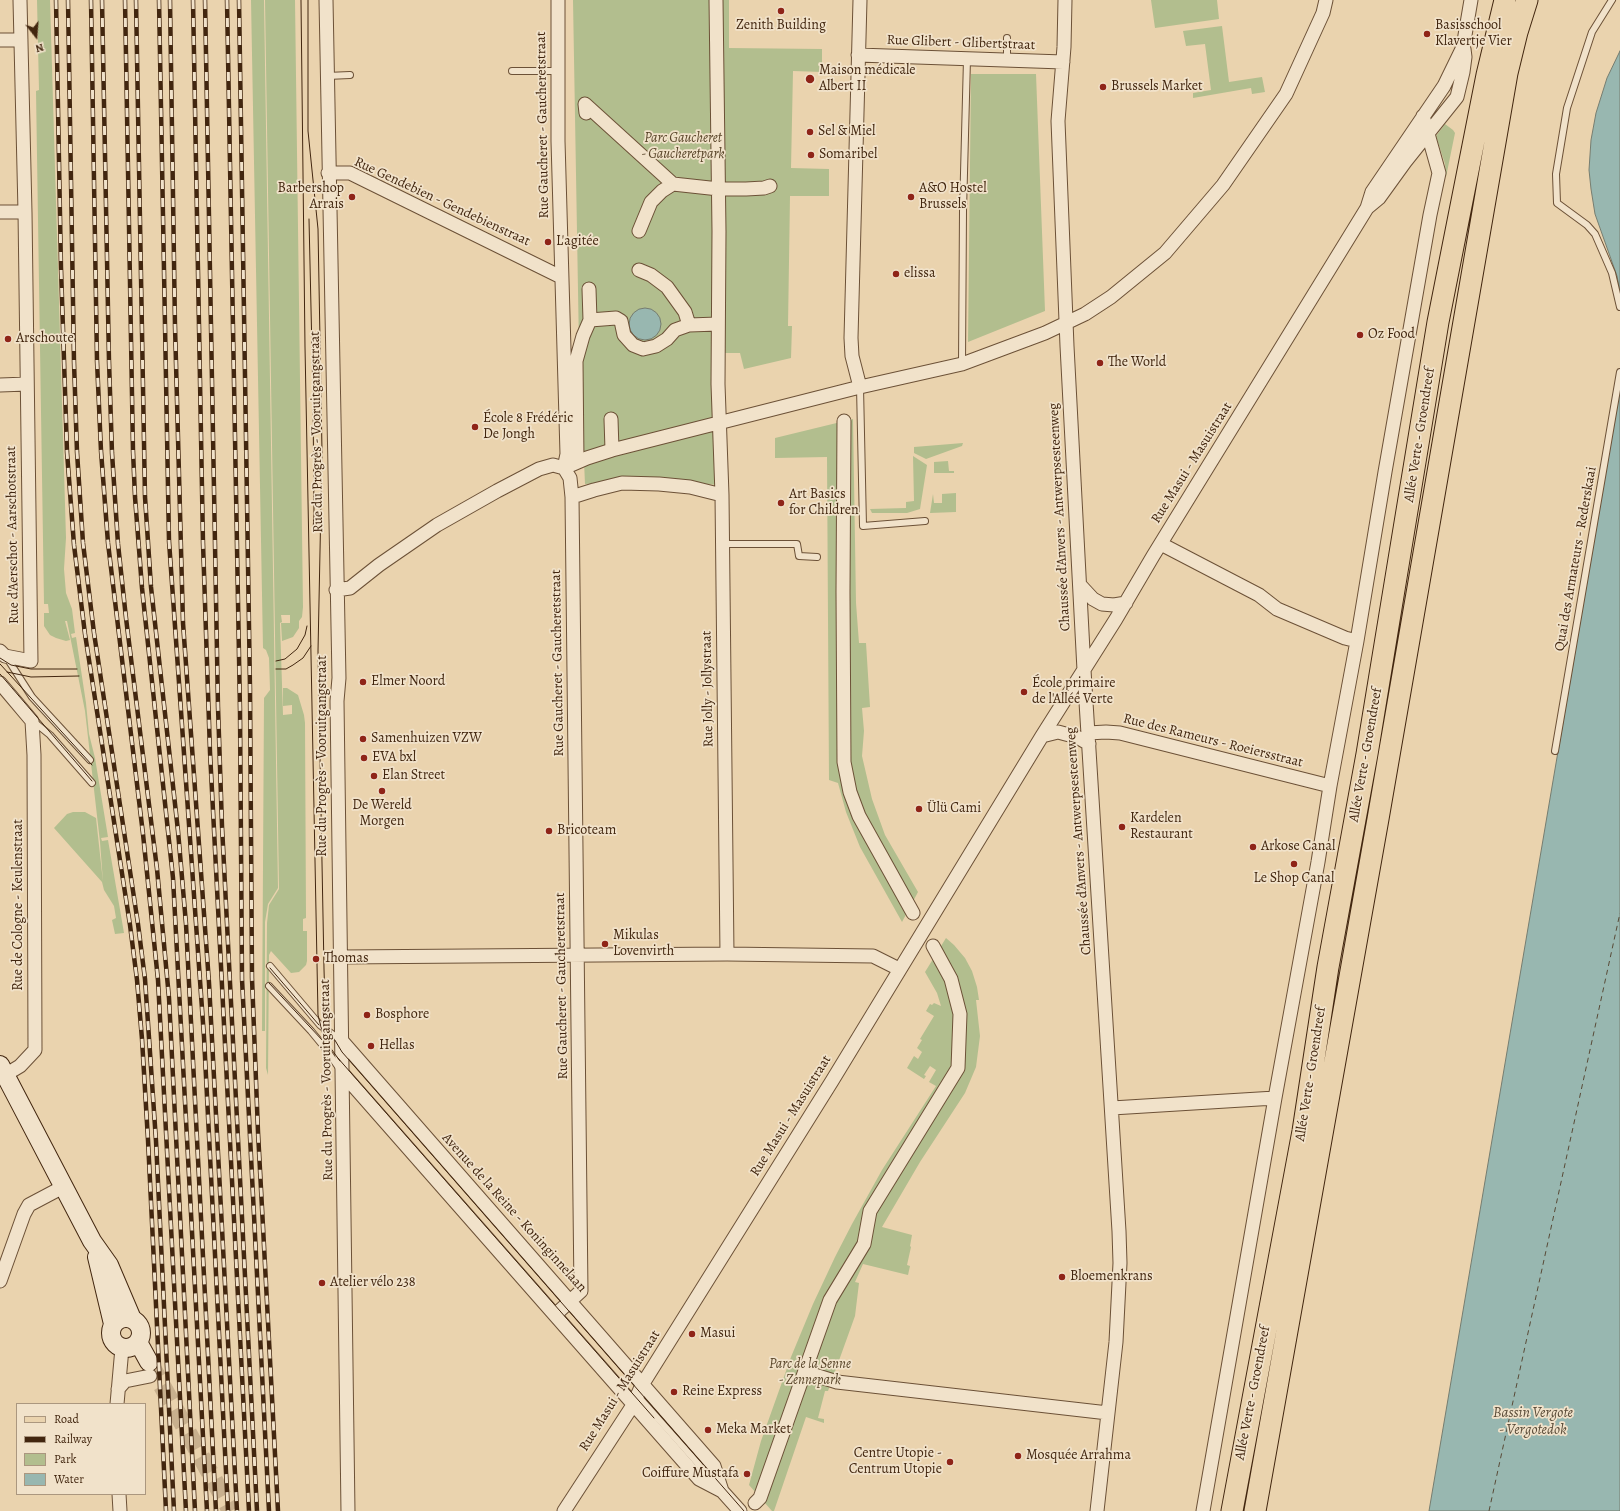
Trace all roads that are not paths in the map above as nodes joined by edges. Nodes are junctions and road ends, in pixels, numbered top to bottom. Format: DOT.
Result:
graph roads {
  1 [pos="20,0"];
  2 [pos="326,0"];
  3 [pos="558,0"];
  4 [pos="716,0"];
  5 [pos="860,0"];
  6 [pos="1066,0"];
  7 [pos="1326,0"];
  8 [pos="1471,0"];
  9 [pos="1505,0"];
  10 [pos="1527,0"];
  11 [pos="1612,0"];
  12 [pos="1007,38"];
  13 [pos="0,40"];
  14 [pos="21,40"];
  15 [pos="1463,47"];
  16 [pos="858,55"];
  17 [pos="967,59"];
  18 [pos="1007,60"];
  19 [pos="1063,62"];
  20 [pos="512,71"];
  21 [pos="558,71"];
  22 [pos="350,75"];
  23 [pos="327,76"];
  24 [pos="586,113"];
  25 [pos="1423,116"];
  26 [pos="1428,133"];
  27 [pos="328,173"];
  28 [pos="673,181"];
  29 [pos="770,186"];
  30 [pos="719,189"];
  31 [pos="1368,208"];
  32 [pos="0,212"];
  33 [pos="25,212"];
  34 [pos="639,231"];
  35 [pos="639,270"];
  36 [pos="561,277"];
  37 [pos="589,290"];
  38 [pos="1620,307"];
  39 [pos="590,320"];
  40 [pos="718,324"];
  41 [pos="1066,324"];
  42 [pos="689,325"];
  43 [pos="962,364"];
  44 [pos="1620,372"];
  45 [pos="27,384"];
  46 [pos="0,385"];
  47 [pos="860,387"];
  48 [pos="611,419"];
  49 [pos="844,421"];
  50 [pos="719,423"];
  51 [pos="612,450"];
  52 [pos="577,462"];
  53 [pos="564,468"];
  54 [pos="722,494"];
  55 [pos="572,497"];
  56 [pos="925,521"];
  57 [pos="722,544"];
  58 [pos="1161,544"];
  59 [pos="817,557"];
  60 [pos="1080,584"];
  61 [pos="336,590"];
  62 [pos="1126,603"];
  63 [pos="1357,640"];
  64 [pos="3,653"];
  65 [pos="1084,670"];
  66 [pos="0,683"];
  67 [pos="32,721"];
  68 [pos="1042,736"];
  69 [pos="1089,738"];
  70 [pos="1555,751"];
  71 [pos="90,760"];
  72 [pos="92,783"];
  73 [pos="1330,786"];
  74 [pos="913,913"];
  75 [pos="933,946"];
  76 [pos="727,954"];
  77 [pos="577,956"];
  78 [pos="341,957"];
  79 [pos="270,966"];
  80 [pos="899,969"];
  81 [pos="269,986"];
  82 [pos="342,1041"];
  83 [pos="2,1070"];
  84 [pos="343,1074"];
  85 [pos="1275,1098"];
  86 [pos="1112,1108"];
  87 [pos="63,1187"];
  88 [pos="95,1246"];
  89 [pos="0,1282"];
  90 [pos="570,1301"];
  91 [pos="555,1315"];
  92 [pos="132,1319"];
  93 [pos="113,1324"];
  94 [pos="130,1345"];
  95 [pos="149,1369"];
  96 [pos="805,1372"];
  97 [pos="118,1389"];
  98 [pos="637,1395"];
  99 [pos="117,1403"];
  100 [pos="1108,1413"];
  101 [pos="722,1491"];
  102 [pos="119,1495"];
  103 [pos="755,1503"];
  104 [pos="120,1511"];
  105 [pos="348,1511"];
  106 [pos="564,1511"];
  107 [pos="740,1511"];
  108 [pos="1097,1511"];
  109 [pos="1203,1511"];
  110 [pos="1232,1511"];
  111 [pos="1254,1511"];
  1 -- 14 [label="street, Rue d'Aerschot - Aarschotstraat"];
  2 -- 23 [label="street, Rue du Progrès - Vooruitgangstraat"];
  3 -- 21 [label="street, Rue Gaucheret - Gaucheretstraat"];
  4 -- 30 [label="street, Rue Jolly - Jollystraat"];
  5 -- 16 [label="street"];
  6 -- 19 [label="street, Chaussée d'Anvers - Antwerpsesteenweg"];
  7 -- 41 [label="street"];
  8 -- 15 [label="street"];
  9 -- 110 [label="main road, Allée Verte - Groendreef"];
  10 -- 111 [label="main road, Allée Verte - Groendreef"];
  11 -- 38 [label="lane"];
  12 -- 18 [label="lane"];
  13 -- 14 [label="street"];
  14 -- 33 [label="street, Rue d'Aerschot - Aarschotstraat"];
  15 -- 25 [label="street"];
  15 -- 26 [label="street"];
  16 -- 17 [label="street, Rue Glibert - Glibertstraat"];
  16 -- 47 [label="street"];
  17 -- 18 [label="street, Rue Glibert - Glibertstraat"];
  17 -- 43 [label="lane"];
  18 -- 19 [label="street, Rue Glibert - Glibertstraat"];
  19 -- 41 [label="street, Chaussée d'Anvers - Antwerpsesteenweg"];
  20 -- 21 [label="lane"];
  21 -- 36 [label="street, Rue Gaucheret - Gaucheretstraat"];
  22 -- 23 [label="lane"];
  23 -- 27 [label="street, Rue du Progrès - Vooruitgangstraat"];
  24 -- 28 [label="street"];
  25 -- 26 [label="street, Allée Verte - Groendreef"];
  25 -- 31 [label="street, Rue Masui - Masuistraat"];
  26 -- 31 [label="street, Rue Masui - Masuistraat"];
  26 -- 63 [label="street, Allée Verte - Groendreef"];
  27 -- 36 [label="street, Rue Gendebien - Gendebienstraat"];
  27 -- 61 [label="street, Rue du Progrès - Vooruitgangstraat"];
  28 -- 30 [label="street"];
  28 -- 34 [label="street"];
  29 -- 30 [label="street"];
  30 -- 40 [label="street, Rue Jolly - Jollystraat"];
  31 -- 58 [label="street, Rue Masui - Masuistraat"];
  32 -- 33 [label="street"];
  33 -- 45 [label="street, Rue d'Aerschot - Aarschotstraat"];
  35 -- 42 [label="street"];
  36 -- 53 [label="street, Rue Gaucheret - Gaucheretstraat"];
  37 -- 39 [label="street"];
  39 -- 42 [label="street"];
  39 -- 52 [label="street"];
  40 -- 42 [label="street"];
  40 -- 50 [label="street, Rue Jolly - Jollystraat"];
  41 -- 43 [label="street"];
  41 -- 60 [label="street, Chaussée d'Anvers - Antwerpsesteenweg"];
  43 -- 47 [label="street"];
  44 -- 70 [label="lane, Quai des Armateurs - Rederskaai"];
  45 -- 46 [label="street"];
  45 -- 64 [label="street, Rue d'Aerschot - Aarschotstraat"];
  47 -- 50 [label="street"];
  47 -- 56 [label="lane"];
  48 -- 51 [label="street"];
  49 -- 74 [label="street"];
  50 -- 51 [label="street"];
  50 -- 54 [label="street, Rue Jolly - Jollystraat"];
  51 -- 52 [label="street"];
  52 -- 53 [label="street"];
  53 -- 55 [label="street, Rue Gaucheret - Gaucheretstraat"];
  53 -- 61 [label="street"];
  54 -- 55 [label="street"];
  54 -- 57 [label="street, Rue Jolly - Jollystraat"];
  55 -- 77 [label="street, Rue Gaucheret - Gaucheretstraat"];
  57 -- 59 [label="lane"];
  57 -- 76 [label="street, Rue Jolly - Jollystraat"];
  58 -- 62 [label="street, Rue Masui - Masuistraat"];
  58 -- 63 [label="street"];
  60 -- 62 [label="street"];
  60 -- 65 [label="street, Chaussée d'Anvers - Antwerpsesteenweg"];
  61 -- 78 [label="street, Rue du Progrès - Vooruitgangstraat"];
  62 -- 65 [label="street, Rue Masui - Masuistraat"];
  63 -- 73 [label="street, Allée Verte - Groendreef"];
  64 -- 71 [label="lane"];
  65 -- 68 [label="street, Rue Masui - Masuistraat"];
  65 -- 69 [label="street, Chaussée d'Anvers - Antwerpsesteenweg"];
  66 -- 67 [label="street"];
  67 -- 72 [label="lane"];
  67 -- 83 [label="street, Rue de Cologne - Keulenstraat"];
  68 -- 69 [label="street"];
  68 -- 80 [label="street, Rue Masui - Masuistraat"];
  69 -- 73 [label="street, Rue des Rameurs - Roeiersstraat"];
  69 -- 86 [label="street, Chaussée d'Anvers - Antwerpsesteenweg"];
  73 -- 85 [label="street, Allée Verte - Groendreef"];
  75 -- 96 [label="street"];
  76 -- 77 [label="street"];
  76 -- 80 [label="street"];
  77 -- 78 [label="street"];
  77 -- 90 [label="street, Rue Gaucheret - Gaucheretstraat"];
  78 -- 82 [label="street, Rue du Progrès - Vooruitgangstraat"];
  79 -- 82 [label="lane, Avenue de la Reine - Koninginnelaan"];
  80 -- 98 [label="street, Rue Masui - Masuistraat"];
  81 -- 84 [label="lane, Avenue de la Reine - Koninginnelaan"];
  82 -- 84 [label="street, Rue du Progrès - Vooruitgangstraat"];
  82 -- 90 [label="street, Avenue de la Reine - Koninginnelaan"];
  83 -- 87 [label="main road"];
  84 -- 91 [label="street, Avenue de la Reine - Koninginnelaan"];
  84 -- 105 [label="street, Rue du Progrès - Vooruitgangstraat"];
  85 -- 86 [label="street"];
  85 -- 109 [label="street, Allée Verte - Groendreef"];
  86 -- 100 [label="street, Chaussée d'Anvers - Antwerpsesteenweg"];
  87 -- 88 [label="main road"];
  87 -- 89 [label="street"];
  88 -- 92 [label="main road"];
  88 -- 93 [label="main road"];
  90 -- 91 [label="street, Rue Gaucheret - Gaucheretstraat"];
  90 -- 98 [label="street, Avenue de la Reine - Koninginnelaan"];
  91 -- 98 [label="street, Avenue de la Reine - Koninginnelaan"];
  92 -- 93 [label="main road"];
  92 -- 94 [label="main road"];
  93 -- 94 [label="main road"];
  94 -- 95 [label="main road"];
  94 -- 97 [label="street"];
  95 -- 97 [label="street"];
  96 -- 100 [label="street"];
  96 -- 103 [label="street"];
  97 -- 99 [label="street"];
  98 -- 101 [label="street, Avenue de la Reine - Koninginnelaan"];
  98 -- 101 [label="street, Avenue de la Reine - Koninginnelaan"];
  98 -- 106 [label="street, Rue Masui - Masuistraat"];
  100 -- 108 [label="street, Chaussée d'Anvers - Antwerpsesteenweg"];
  101 -- 107 [label="street, Avenue de la Reine - Koninginnelaan"];
  102 -- 104 [label="street"];
}
